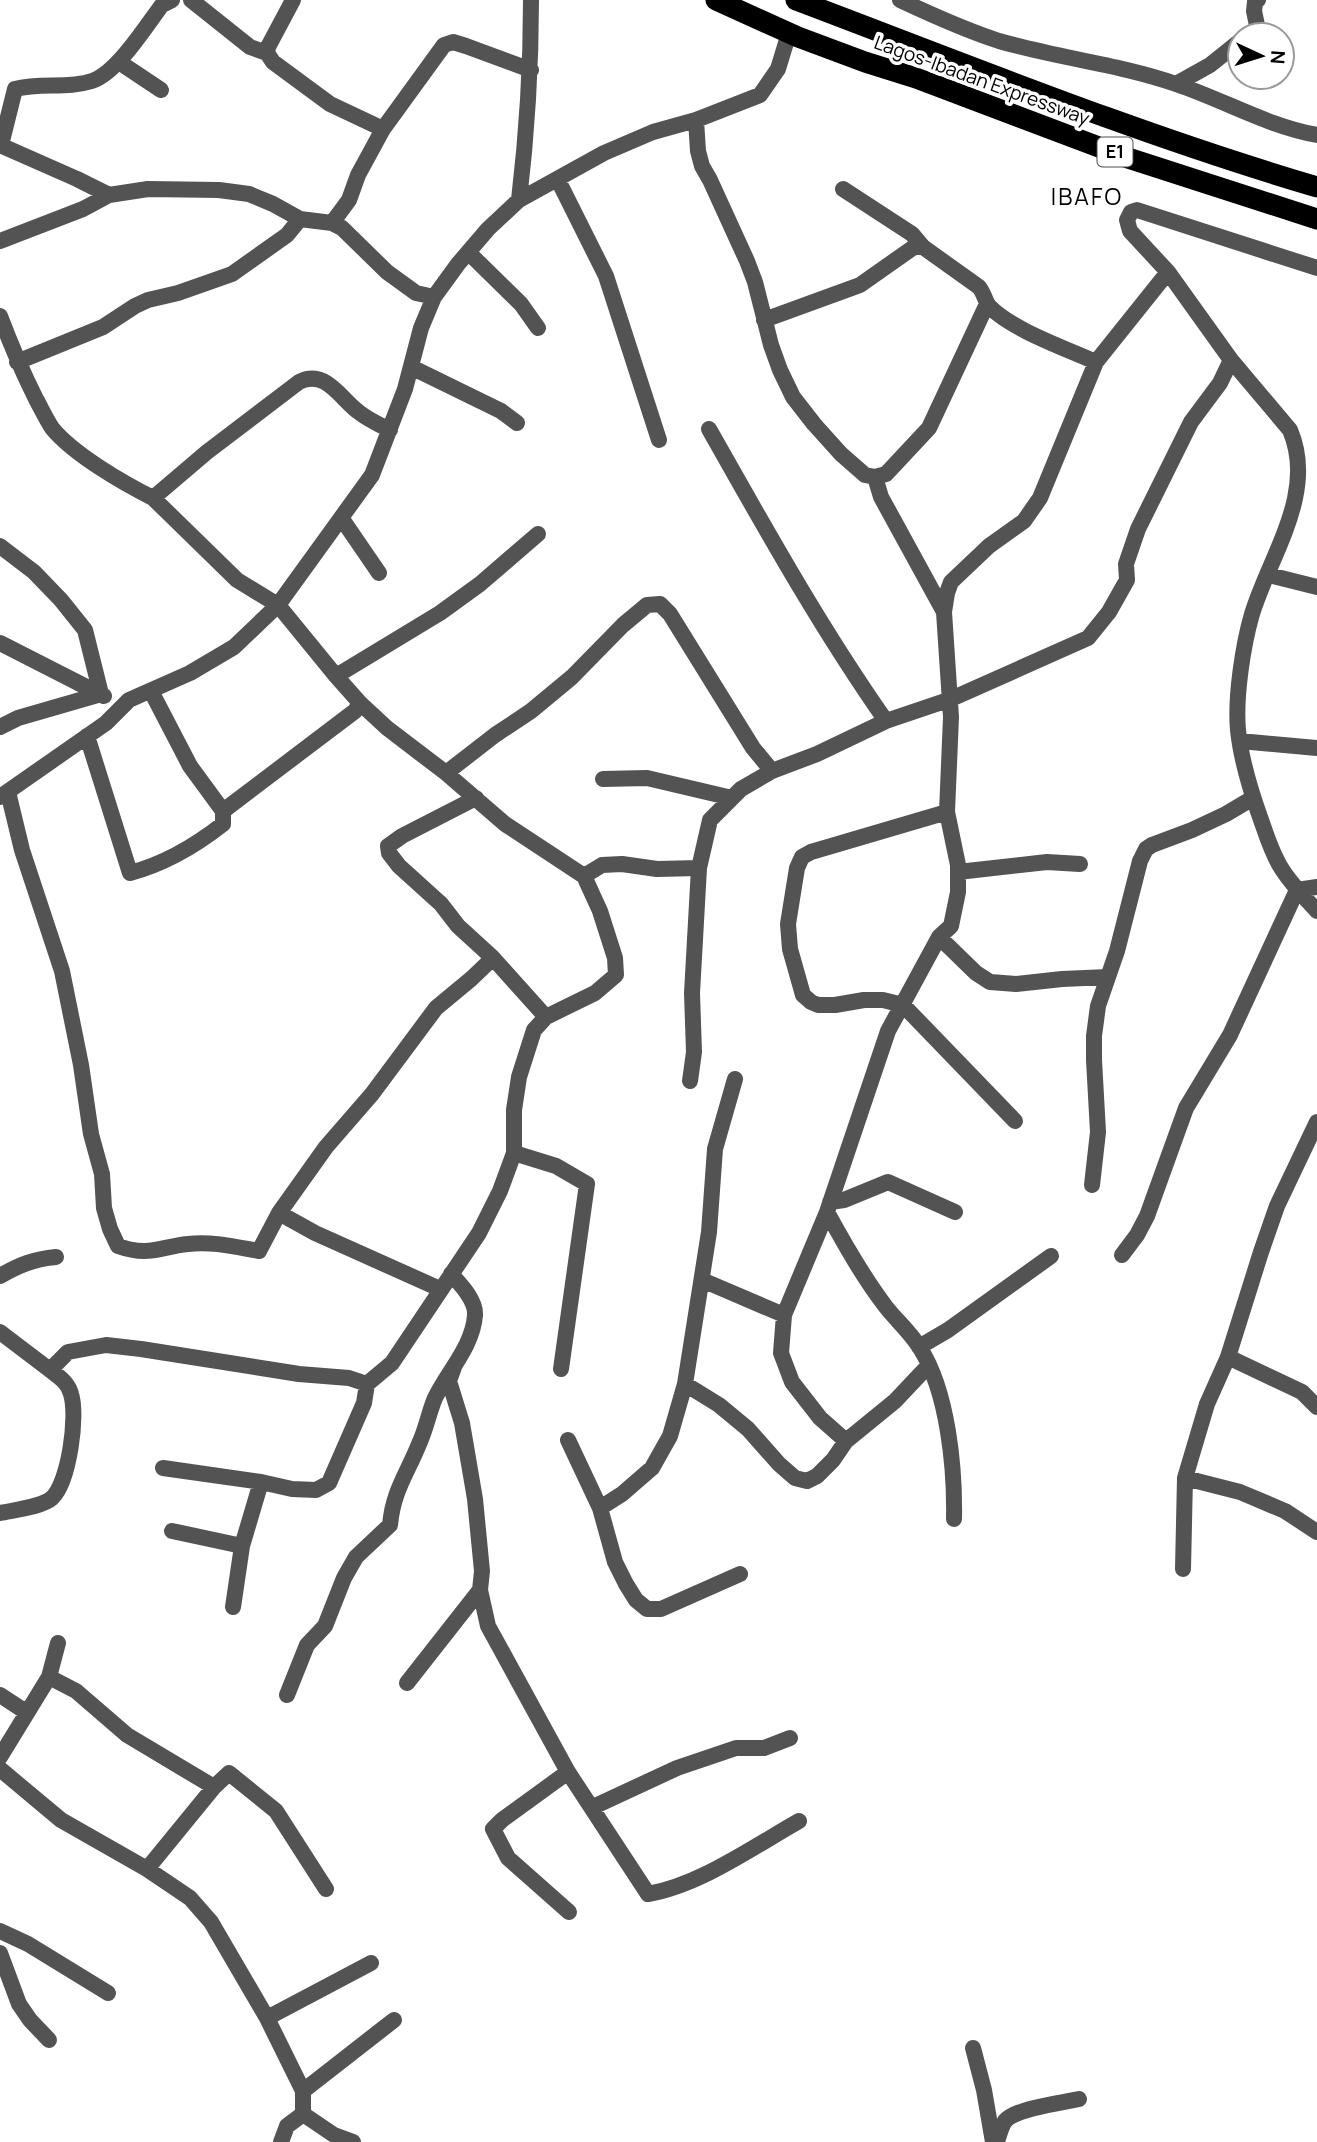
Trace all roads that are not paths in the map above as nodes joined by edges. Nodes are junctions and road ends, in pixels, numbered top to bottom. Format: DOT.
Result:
graph roads {
  1 [pos="172,0"];
  2 [pos="191,0"];
  3 [pos="293,0"];
  4 [pos="531,0"];
  5 [pos="716,0"];
  6 [pos="796,0"];
  7 [pos="900,0"];
  8 [pos="1258,0"];
  9 [pos="1256,21"];
  10 [pos="789,33"];
  11 [pos="1226,52"];
  12 [pos="267,53"];
  13 [pos="119,62"];
  14 [pos="531,70"];
  15 [pos="1176,84"];
  16 [pos="161,90"];
  17 [pos="696,120"];
  18 [pos="383,129"];
  19 [pos="1317,135"];
  20 [pos="0,145"];
  21 [pos="558,180"];
  22 [pos="1317,187"];
  23 [pos="843,189"];
  24 [pos="109,195"];
  25 [pos="519,200"];
  26 [pos="300,219"];
  27 [pos="1317,219"];
  28 [pos="332,223"];
  29 [pos="0,241"];
  30 [pos="923,247"];
  31 [pos="468,252"];
  32 [pos="1317,268"];
  33 [pos="1168,272"];
  34 [pos="434,297"];
  35 [pos="987,304"];
  36 [pos="764,320"];
  37 [pos="1,321"];
  38 [pos="538,328"];
  39 [pos="1231,359"];
  40 [pos="17,362"];
  41 [pos="1096,362"];
  42 [pos="411,367"];
  43 [pos="517,423"];
  44 [pos="709,429"];
  45 [pos="390,430"];
  46 [pos="659,440"];
  47 [pos="875,477"];
  48 [pos="153,498"];
  49 [pos="342,519"];
  50 [pos="538,534"];
  51 [pos="0,546"];
  52 [pos="379,573"];
  53 [pos="1269,575"];
  54 [pos="1317,587"];
  55 [pos="278,606"];
  56 [pos="944,612"];
  57 [pos="0,643"];
  58 [pos="336,676"];
  59 [pos="151,691"];
  60 [pos="101,694"];
  61 [pos="951,699"];
  62 [pos="360,703"];
  63 [pos="123,704"];
  64 [pos="886,721"];
  65 [pos="0,727"];
  66 [pos="87,736"];
  67 [pos="1240,741"];
  68 [pos="1317,748"];
  69 [pos="772,771"];
  70 [pos="446,773"];
  71 [pos="603,779"];
  72 [pos="4,794"];
  73 [pos="476,798"];
  74 [pos="732,798"];
  75 [pos="1253,799"];
  76 [pos="223,811"];
  77 [pos="947,812"];
  78 [pos="1080,864"];
  79 [pos="699,868"];
  80 [pos="958,872"];
  81 [pos="584,876"];
  82 [pos="1317,887"];
  83 [pos="1297,890"];
  84 [pos="1317,911"];
  85 [pos="939,937"];
  86 [pos="493,958"];
  87 [pos="1108,978"];
  88 [pos="903,1005"];
  89 [pos="545,1017"];
  90 [pos="735,1079"];
  91 [pos="690,1081"];
  92 [pos="1015,1121"];
  93 [pos="1317,1122"];
  94 [pos="514,1153"];
  95 [pos="1092,1185"];
  96 [pos="829,1207"];
  97 [pos="955,1212"];
  98 [pos="279,1213"];
  99 [pos="1122,1255"];
  100 [pos="1051,1256"];
  101 [pos="56,1257"];
  102 [pos="451,1274"];
  103 [pos="0,1276"];
  104 [pos="702,1280"];
  105 [pos="440,1289"];
  106 [pos="784,1315"];
  107 [pos="0,1332"];
  108 [pos="919,1347"];
  109 [pos="1228,1357"];
  110 [pos="929,1365"];
  111 [pos="454,1367"];
  112 [pos="561,1368"];
  113 [pos="50,1370"];
  114 [pos="367,1384"];
  115 [pos="685,1384"];
  116 [pos="1317,1407"];
  117 [pos="568,1440"];
  118 [pos="846,1441"];
  119 [pos="163,1468"];
  120 [pos="1185,1478"];
  121 [pos="261,1482"];
  122 [pos="600,1508"];
  123 [pos="0,1513"];
  124 [pos="954,1519"];
  125 [pos="172,1531"];
  126 [pos="1317,1532"];
  127 [pos="242,1546"];
  128 [pos="1183,1569"];
  129 [pos="740,1574"];
  130 [pos="480,1590"];
  131 [pos="233,1607"];
  132 [pos="58,1643"];
  133 [pos="49,1677"];
  134 [pos="407,1683"];
  135 [pos="0,1695"];
  136 [pos="287,1695"];
  137 [pos="26,1712"];
  138 [pos="790,1738"];
  139 [pos="0,1757"];
  140 [pos="568,1772"];
  141 [pos="2,1776"];
  142 [pos="214,1787"];
  143 [pos="593,1807"];
  144 [pos="799,1821"];
  145 [pos="146,1869"];
  146 [pos="326,1889"];
  147 [pos="569,1912"];
  148 [pos="0,1931"];
  149 [pos="0,1953"];
  150 [pos="371,1962"];
  151 [pos="108,1993"];
  152 [pos="267,2018"];
  153 [pos="394,2020"];
  154 [pos="49,2040"];
  155 [pos="973,2048"];
  156 [pos="303,2091"];
  157 [pos="1079,2099"];
  158 [pos="303,2114"];
  159 [pos="281,2142"];
  160 [pos="353,2142"];
  161 [pos="995,2142"];
  1 -- 13 [label="street"];
  2 -- 12 [label="street"];
  3 -- 12 [label="street"];
  4 -- 14 [label="street"];
  5 -- 10 [label="highway, Lagos-Ibadan Expressway / E1"];
  6 -- 22 [label="highway, Lagos-Ibadan Expressway / E1"];
  7 -- 15 [label="street"];
  8 -- 9 [label="street"];
  10 -- 17 [label="street"];
  10 -- 27 [label="highway, Lagos-Ibadan Expressway / E1"];
  11 -- 15 [label="street"];
  12 -- 18 [label="street"];
  13 -- 16 [label="street"];
  13 -- 20 [label="street"];
  14 -- 18 [label="street"];
  14 -- 25 [label="street"];
  15 -- 19 [label="street"];
  17 -- 21 [label="street"];
  17 -- 36 [label="street"];
  18 -- 28 [label="street"];
  20 -- 24 [label="street"];
  21 -- 25 [label="street"];
  21 -- 46 [label="street"];
  23 -- 30 [label="street"];
  24 -- 26 [label="street"];
  24 -- 29 [label="street"];
  25 -- 31 [label="street"];
  26 -- 28 [label="street"];
  26 -- 40 [label="street"];
  28 -- 34 [label="street"];
  30 -- 35 [label="street"];
  30 -- 36 [label="street"];
  31 -- 34 [label="street"];
  31 -- 38 [label="street"];
  32 -- 33 [label="street"];
  33 -- 39 [label="street"];
  33 -- 41 [label="street"];
  34 -- 42 [label="street"];
  35 -- 41 [label="street"];
  35 -- 47 [label="street"];
  36 -- 47 [label="street"];
  37 -- 40 [label="street"];
  39 -- 53 [label="street"];
  39 -- 61 [label="street"];
  40 -- 48 [label="street"];
  41 -- 56 [label="street"];
  42 -- 43 [label="street"];
  42 -- 45 [label="street"];
  44 -- 64 [label="street"];
  45 -- 48 [label="street"];
  45 -- 49 [label="street"];
  47 -- 56 [label="street"];
  48 -- 55 [label="street"];
  49 -- 52 [label="street"];
  49 -- 55 [label="street"];
  50 -- 58 [label="street"];
  51 -- 60 [label="street"];
  53 -- 54 [label="street"];
  53 -- 67 [label="street"];
  55 -- 58 [label="street"];
  55 -- 59 [label="street"];
  56 -- 61 [label="street"];
  57 -- 60 [label="street"];
  58 -- 62 [label="street"];
  59 -- 63 [label="street"];
  59 -- 76 [label="street"];
  60 -- 63 [label="street"];
  60 -- 65 [label="street"];
  61 -- 64 [label="street"];
  61 -- 77 [label="street"];
  62 -- 70 [label="street"];
  62 -- 76 [label="street"];
  63 -- 66 [label="street"];
  64 -- 69 [label="street"];
  66 -- 72 [label="street"];
  66 -- 76 [label="street"];
  67 -- 68 [label="street"];
  67 -- 75 [label="street"];
  69 -- 70 [label="street"];
  69 -- 74 [label="street"];
  70 -- 73 [label="street"];
  71 -- 74 [label="street"];
  72 -- 98 [label="street"];
  73 -- 81 [label="street"];
  73 -- 86 [label="street"];
  74 -- 79 [label="street"];
  75 -- 83 [label="street"];
  75 -- 87 [label="street"];
  77 -- 80 [label="street"];
  77 -- 88 [label="street"];
  78 -- 80 [label="street"];
  79 -- 81 [label="street"];
  79 -- 91 [label="street"];
  80 -- 85 [label="street"];
  81 -- 89 [label="street"];
  82 -- 83 [label="street"];
  83 -- 84 [label="street"];
  83 -- 99 [label="street"];
  85 -- 87 [label="street"];
  85 -- 88 [label="street"];
  86 -- 89 [label="street"];
  86 -- 98 [label="street"];
  87 -- 95 [label="street"];
  88 -- 92 [label="street"];
  88 -- 96 [label="street"];
  89 -- 94 [label="street"];
  90 -- 104 [label="street"];
  93 -- 109 [label="street"];
  94 -- 102 [label="street"];
  94 -- 112 [label="street"];
  96 -- 97 [label="street"];
  96 -- 106 [label="street"];
  96 -- 108 [label="street"];
  98 -- 105 [label="street"];
  100 -- 108 [label="street"];
  101 -- 103 [label="street"];
  102 -- 105 [label="street"];
  102 -- 111 [label="street"];
  104 -- 106 [label="street"];
  104 -- 115 [label="street"];
  105 -- 114 [label="street"];
  106 -- 118 [label="street"];
  107 -- 113 [label="street"];
  108 -- 110 [label="street"];
  109 -- 116 [label="street"];
  109 -- 120 [label="street"];
  110 -- 118 [label="street"];
  110 -- 124 [label="street"];
  111 -- 130 [label="street"];
  111 -- 136 [label="street"];
  113 -- 114 [label="street"];
  113 -- 123 [label="street"];
  114 -- 121 [label="street"];
  115 -- 118 [label="street"];
  115 -- 122 [label="street"];
  117 -- 122 [label="street"];
  119 -- 121 [label="street"];
  120 -- 126 [label="street"];
  120 -- 128 [label="street"];
  121 -- 127 [label="street"];
  122 -- 129 [label="street"];
  125 -- 127 [label="street"];
  127 -- 131 [label="street"];
  130 -- 134 [label="street"];
  130 -- 140 [label="street"];
  132 -- 133 [label="street"];
  133 -- 137 [label="street"];
  133 -- 142 [label="street"];
  135 -- 137 [label="street"];
  137 -- 139 [label="street"];
  138 -- 143 [label="street"];
  140 -- 143 [label="street"];
  140 -- 147 [label="street"];
  141 -- 145 [label="street"];
  142 -- 145 [label="street"];
  142 -- 146 [label="street"];
  143 -- 144 [label="street"];
  145 -- 152 [label="street"];
  148 -- 151 [label="street"];
  149 -- 154 [label="street"];
  150 -- 152 [label="street"];
  152 -- 156 [label="street"];
  153 -- 156 [label="street"];
  155 -- 161 [label="street"];
  156 -- 158 [label="street"];
  157 -- 161 [label="street"];
  158 -- 159 [label="street"];
  158 -- 160 [label="street"];
}
